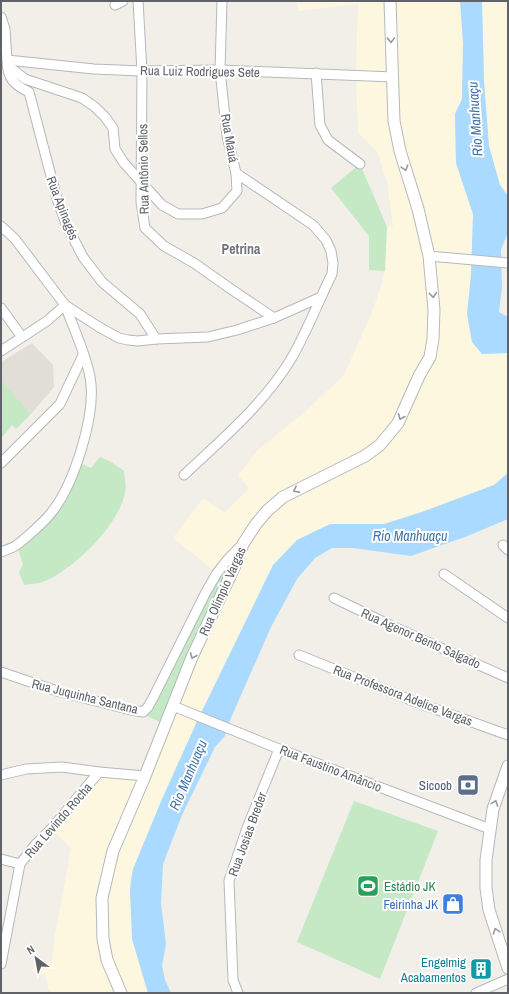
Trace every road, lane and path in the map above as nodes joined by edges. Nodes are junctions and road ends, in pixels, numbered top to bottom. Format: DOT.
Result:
graph roads {
  1 [pos="123,1"];
  2 [pos="138,1"];
  3 [pos="222,1"];
  4 [pos="390,1"];
  5 [pos="114,5"];
  6 [pos="1,18"];
  7 [pos="7,60"];
  8 [pos="220,70"];
  9 [pos="142,71"];
  10 [pos="316,73"];
  11 [pos="393,77"];
  12 [pos="360,164"];
  13 [pos="236,173"];
  14 [pos="141,183"];
  15 [pos="1,226"];
  16 [pos="430,256"];
  17 [pos="505,262"];
  18 [pos="321,297"];
  19 [pos="65,305"];
  20 [pos="1,308"];
  21 [pos="274,318"];
  22 [pos="22,337"];
  23 [pos="156,339"];
  24 [pos="1,351"];
  25 [pos="83,355"];
  26 [pos="1,463"];
  27 [pos="184,475"];
  28 [pos="243,544"];
  29 [pos="1,552"];
  30 [pos="444,574"];
  31 [pos="334,598"];
  32 [pos="508,618"];
  33 [pos="299,655"];
  34 [pos="1,672"];
  35 [pos="508,678"];
  36 [pos="173,706"];
  37 [pos="508,735"];
  38 [pos="279,748"];
  39 [pos="508,766"];
  40 [pos="99,772"];
  41 [pos="1,775"];
  42 [pos="145,776"];
  43 [pos="490,829"];
  44 [pos="1,859"];
  45 [pos="20,864"];
  46 [pos="2,951"];
  47 [pos="1,964"];
  48 [pos="508,968"];
  49 [pos="508,979"];
  50 [pos="122,993"];
  51 [pos="238,993"];
  52 [pos="476,993"];
  1 -- 5 [label="street"];
  2 -- 9 [label="street, Rua Antônio Sellos"];
  3 -- 8 [label="street, Rua Mauá"];
  4 -- 11 [label="street, Rua Olímpio Vargas, one-way"];
  6 -- 7 [label="street"];
  7 -- 9 [label="street, Rua Luiz Rodrigues Sete"];
  7 -- 14 [label="street"];
  7 -- 23 [label="street, Rua Apinagés"];
  8 -- 9 [label="street, Rua Luiz Rodrigues Sete"];
  8 -- 10 [label="street, Rua Luiz Rodrigues Sete"];
  8 -- 13 [label="street, Rua Mauá"];
  9 -- 14 [label="street, Rua Antônio Sellos"];
  10 -- 11 [label="street, Rua Luiz Rodrigues Sete"];
  10 -- 12 [label="street"];
  11 -- 16 [label="street, Rua Olímpio Vargas, one-way"];
  13 -- 14 [label="street"];
  13 -- 18 [label="street, Rua Mauá"];
  14 -- 21 [label="street, Rua Antônio Sellos"];
  15 -- 19 [label="street"];
  16 -- 17 [label="street"];
  16 -- 28 [label="street, Rua Olímpio Vargas, one-way"];
  18 -- 21 [label="street"];
  18 -- 27 [label="street, Rua Mauá"];
  19 -- 22 [label="street"];
  19 -- 23 [label="street"];
  19 -- 25 [label="street"];
  20 -- 22 [label="street"];
  21 -- 23 [label="street"];
  22 -- 24 [label="street"];
  25 -- 26 [label="street"];
  25 -- 29 [label="street"];
  28 -- 34 [label="street, Rua Juquinha Santana"];
  28 -- 36 [label="street, Rua Olímpio Vargas, one-way"];
  30 -- 32 [label="street"];
  31 -- 35 [label="street, Rua Agenor Bento Salgado"];
  33 -- 37 [label="street, Rua Professora Adelice Vargas"];
  36 -- 38 [label="street, Rua Faustino Amâncio"];
  36 -- 42 [label="street, Rua Olímpio Vargas"];
  38 -- 43 [label="street, Rua Faustino Amâncio"];
  38 -- 51 [label="street, Rua Josias Breder"];
  43 -- 39 [label="street, one-way"];
  40 -- 41 [label="street"];
  40 -- 42 [label="street"];
  40 -- 45 [label="street, Rua Levindo Rocha"];
  42 -- 50 [label="street, Rua Olímpio Vargas"];
  48 -- 43 [label="street, one-way"];
  44 -- 45 [label="street"];
  45 -- 46 [label="street, Rua Levindo Rocha"];
  46 -- 47 [label="street, Rua Levindo Rocha"];
  49 -- 52 [label="street"];
}
